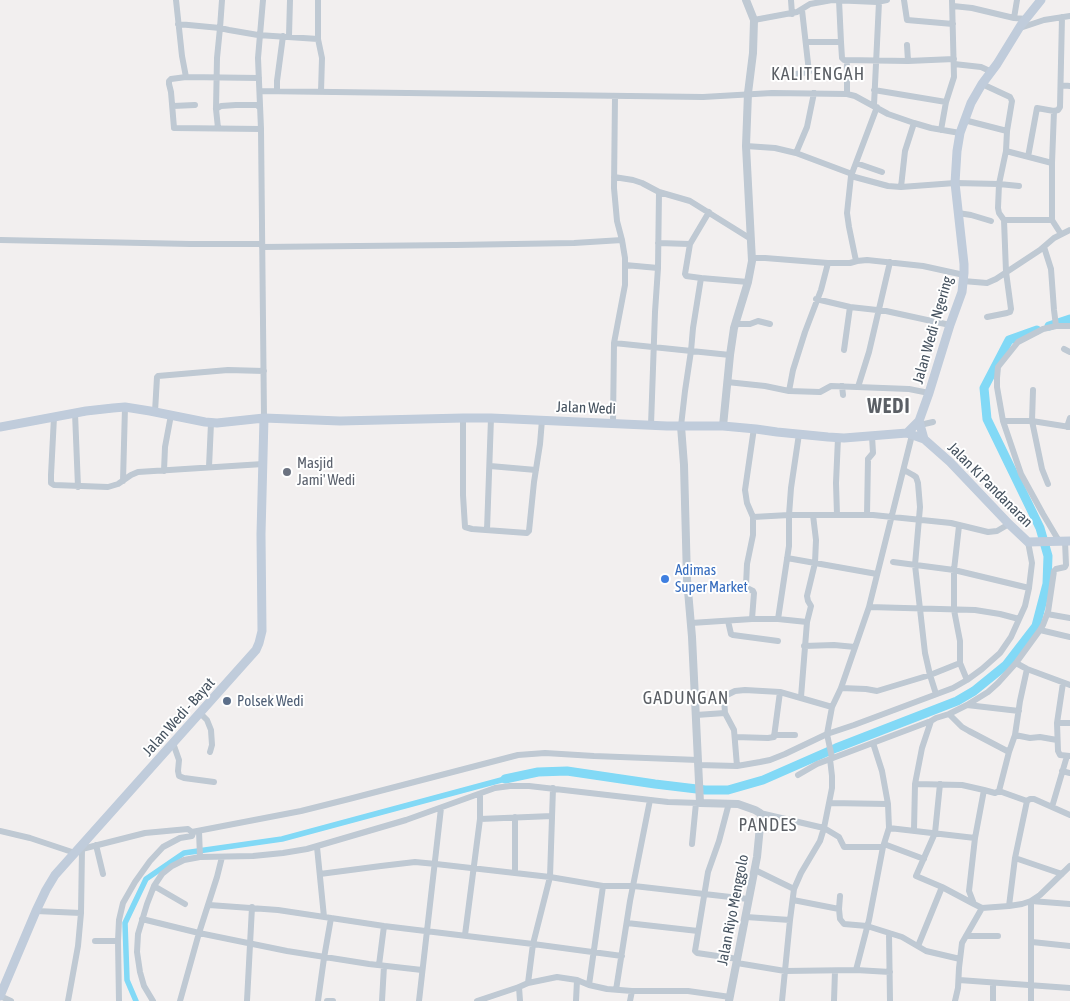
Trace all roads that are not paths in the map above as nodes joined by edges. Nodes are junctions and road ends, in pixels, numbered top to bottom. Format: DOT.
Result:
graph roads {
  1 [pos="176,0"];
  2 [pos="222,0"];
  3 [pos="263,0"];
  4 [pos="290,0"];
  5 [pos="318,0"];
  6 [pos="746,0"];
  7 [pos="791,0"];
  8 [pos="839,0"];
  9 [pos="887,0"];
  10 [pos="904,0"];
  11 [pos="1017,0"];
  12 [pos="1041,0"];
  13 [pos="850,1"];
  14 [pos="879,2"];
  15 [pos="952,2"];
  16 [pos="802,10"];
  17 [pos="792,14"];
  18 [pos="1070,16"];
  19 [pos="1062,17"];
  20 [pos="1014,18"];
  21 [pos="754,20"];
  22 [pos="178,24"];
  23 [pos="953,24"];
  24 [pos="1023,24"];
  25 [pos="220,28"];
  26 [pos="261,34"];
  27 [pos="286,36"];
  28 [pos="318,39"];
  29 [pos="806,42"];
  30 [pos="841,42"];
  31 [pos="907,45"];
  32 [pos="875,61"];
  33 [pos="908,61"];
  34 [pos="954,62"];
  35 [pos="847,66"];
  36 [pos="992,72"];
  37 [pos="796,74"];
  38 [pos="186,77"];
  39 [pos="216,77"];
  40 [pos="259,78"];
  41 [pos="982,84"];
  42 [pos="1061,85"];
  43 [pos="1070,86"];
  44 [pos="874,90"];
  45 [pos="260,91"];
  46 [pos="277,91"];
  47 [pos="321,92"];
  48 [pos="748,93"];
  49 [pos="814,93"];
  50 [pos="848,94"];
  51 [pos="615,96"];
  52 [pos="946,102"];
  53 [pos="195,105"];
  54 [pos="173,106"];
  55 [pos="875,106"];
  56 [pos="260,108"];
  57 [pos="216,109"];
  58 [pos="1054,111"];
  59 [pos="964,120"];
  60 [pos="914,123"];
  61 [pos="218,128"];
  62 [pos="261,129"];
  63 [pos="941,130"];
  64 [pos="1007,131"];
  65 [pos="960,133"];
  66 [pos="746,146"];
  67 [pos="1006,151"];
  68 [pos="796,153"];
  69 [pos="1028,157"];
  70 [pos="856,163"];
  71 [pos="1052,163"];
  72 [pos="882,172"];
  73 [pos="852,175"];
  74 [pos="614,177"];
  75 [pos="955,183"];
  76 [pos="999,184"];
  77 [pos="1019,186"];
  78 [pos="901,187"];
  79 [pos="659,192"];
  80 [pos="709,212"];
  81 [pos="958,213"];
  82 [pos="1004,220"];
  83 [pos="1052,220"];
  84 [pos="991,221"];
  85 [pos="1070,230"];
  86 [pos="1061,234"];
  87 [pos="751,238"];
  88 [pos="0,240"];
  89 [pos="622,240"];
  90 [pos="658,243"];
  91 [pos="690,244"];
  92 [pos="262,245"];
  93 [pos="1044,246"];
  94 [pos="752,258"];
  95 [pos="856,261"];
  96 [pos="890,262"];
  97 [pos="828,263"];
  98 [pos="625,265"];
  99 [pos="658,268"];
  100 [pos="1006,272"];
  101 [pos="701,278"];
  102 [pos="964,278"];
  103 [pos="748,282"];
  104 [pos="816,299"];
  105 [pos="850,307"];
  106 [pos="879,309"];
  107 [pos="986,317"];
  108 [pos="736,324"];
  109 [pos="770,324"];
  110 [pos="1056,324"];
  111 [pos="950,325"];
  112 [pos="1070,326"];
  113 [pos="614,343"];
  114 [pos="654,347"];
  115 [pos="844,350"];
  116 [pos="691,351"];
  117 [pos="730,355"];
  118 [pos="264,371"];
  119 [pos="727,382"];
  120 [pos="842,386"];
  121 [pos="858,386"];
  122 [pos="1033,390"];
  123 [pos="789,391"];
  124 [pos="929,393"];
  125 [pos="843,394"];
  126 [pos="125,408"];
  127 [pos="155,412"];
  128 [pos="74,413"];
  129 [pos="171,415"];
  130 [pos="54,417"];
  131 [pos="264,418"];
  132 [pos="463,418"];
  133 [pos="490,418"];
  134 [pos="1070,418"];
  135 [pos="542,420"];
  136 [pos="1003,421"];
  137 [pos="1032,421"];
  138 [pos="613,422"];
  139 [pos="933,422"];
  140 [pos="211,423"];
  141 [pos="919,423"];
  142 [pos="651,425"];
  143 [pos="681,426"];
  144 [pos="722,426"];
  145 [pos="0,427"];
  146 [pos="1068,427"];
  147 [pos="754,428"];
  148 [pos="799,434"];
  149 [pos="909,434"];
  150 [pos="872,436"];
  151 [pos="838,438"];
  152 [pos="924,439"];
  153 [pos="263,464"];
  154 [pos="490,466"];
  155 [pos="209,468"];
  156 [pos="536,470"];
  157 [pos="904,470"];
  158 [pos="164,471"];
  159 [pos="123,481"];
  160 [pos="1048,484"];
  161 [pos="78,487"];
  162 [pos="789,515"];
  163 [pos="813,515"];
  164 [pos="837,515"];
  165 [pos="867,515"];
  166 [pos="753,517"];
  167 [pos="892,517"];
  168 [pos="918,520"];
  169 [pos="1009,524"];
  170 [pos="958,526"];
  171 [pos="487,530"];
  172 [pos="1030,542"];
  173 [pos="1063,542"];
  174 [pos="787,558"];
  175 [pos="893,562"];
  176 [pos="815,563"];
  177 [pos="915,565"];
  178 [pos="954,570"];
  179 [pos="877,574"];
  180 [pos="1029,588"];
  181 [pos="869,608"];
  182 [pos="920,608"];
  183 [pos="954,610"];
  184 [pos="1047,614"];
  185 [pos="1070,618"];
  186 [pos="752,619"];
  187 [pos="778,619"];
  188 [pos="1019,619"];
  189 [pos="728,621"];
  190 [pos="807,622"];
  191 [pos="691,623"];
  192 [pos="1040,630"];
  193 [pos="1070,637"];
  194 [pos="778,641"];
  195 [pos="804,646"];
  196 [pos="855,646"];
  197 [pos="960,663"];
  198 [pos="1016,663"];
  199 [pos="1027,669"];
  200 [pos="930,674"];
  201 [pos="967,680"];
  202 [pos="1067,684"];
  203 [pos="840,688"];
  204 [pos="780,692"];
  205 [pos="936,694"];
  206 [pos="801,697"];
  207 [pos="967,706"];
  208 [pos="832,707"];
  209 [pos="1019,711"];
  210 [pos="200,713"];
  211 [pos="725,713"];
  212 [pos="949,714"];
  213 [pos="696,715"];
  214 [pos="931,721"];
  215 [pos="1057,723"];
  216 [pos="1070,723"];
  217 [pos="1015,734"];
  218 [pos="774,735"];
  219 [pos="794,735"];
  220 [pos="735,737"];
  221 [pos="828,737"];
  222 [pos="1057,740"];
  223 [pos="873,743"];
  224 [pos="173,744"];
  225 [pos="210,752"];
  226 [pos="1009,752"];
  227 [pos="1069,756"];
  228 [pos="831,758"];
  229 [pos="698,763"];
  230 [pos="737,766"];
  231 [pos="1062,771"];
  232 [pos="1070,773"];
  233 [pos="798,775"];
  234 [pos="214,782"];
  235 [pos="915,784"];
  236 [pos="940,784"];
  237 [pos="553,788"];
  238 [pos="984,790"];
  239 [pos="999,791"];
  240 [pos="480,794"];
  241 [pos="650,800"];
  242 [pos="1027,801"];
  243 [pos="698,802"];
  244 [pos="729,803"];
  245 [pos="830,803"];
  246 [pos="888,804"];
  247 [pos="1052,806"];
  248 [pos="441,808"];
  249 [pos="760,813"];
  250 [pos="1070,815"];
  251 [pos="552,816"];
  252 [pos="515,817"];
  253 [pos="480,819"];
  254 [pos="824,828"];
  255 [pos="889,828"];
  256 [pos="914,830"];
  257 [pos="0,831"];
  258 [pos="197,833"];
  259 [pos="935,833"];
  260 [pos="975,838"];
  261 [pos="692,844"];
  262 [pos="96,845"];
  263 [pos="317,846"];
  264 [pos="884,846"];
  265 [pos="79,851"];
  266 [pos="200,856"];
  267 [pos="222,857"];
  268 [pos="1015,858"];
  269 [pos="924,859"];
  270 [pos="436,864"];
  271 [pos="1070,866"];
  272 [pos="473,868"];
  273 [pos="755,870"];
  274 [pos="515,873"];
  275 [pos="103,874"];
  276 [pos="320,874"];
  277 [pos="1062,874"];
  278 [pos="550,877"];
  279 [pos="154,886"];
  280 [pos="603,886"];
  281 [pos="634,886"];
  282 [pos="942,887"];
  283 [pos="794,889"];
  284 [pos="704,894"];
  285 [pos="840,896"];
  286 [pos="748,899"];
  287 [pos="793,900"];
  288 [pos="1031,901"];
  289 [pos="185,904"];
  290 [pos="974,904"];
  291 [pos="1070,904"];
  292 [pos="209,905"];
  293 [pos="1009,906"];
  294 [pos="252,907"];
  295 [pos="982,908"];
  296 [pos="838,909"];
  297 [pos="36,910"];
  298 [pos="81,913"];
  299 [pos="746,917"];
  300 [pos="328,918"];
  301 [pos="142,919"];
  302 [pos="790,920"];
  303 [pos="627,923"];
  304 [pos="384,926"];
  305 [pos="867,926"];
  306 [pos="427,931"];
  307 [pos="698,931"];
  308 [pos="199,933"];
  309 [pos="889,933"];
  310 [pos="464,935"];
  311 [pos="966,936"];
  312 [pos="998,936"];
  313 [pos="95,941"];
  314 [pos="118,941"];
  315 [pos="1032,942"];
  316 [pos="250,943"];
  317 [pos="533,944"];
  318 [pos="918,946"];
  319 [pos="1070,946"];
  320 [pos="593,952"];
  321 [pos="622,956"];
  322 [pos="324,958"];
  323 [pos="960,959"];
  324 [pos="737,961"];
  325 [pos="381,965"];
  326 [pos="422,970"];
  327 [pos="856,970"];
  328 [pos="785,971"];
  329 [pos="835,971"];
  330 [pos="890,972"];
  331 [pos="3,978"];
  332 [pos="577,980"];
  333 [pos="959,980"];
  334 [pos="528,983"];
  335 [pos="993,983"];
  336 [pos="589,985"];
  337 [pos="1031,985"];
  338 [pos="519,987"];
  339 [pos="1070,988"];
  340 [pos="616,990"];
  341 [pos="632,991"];
  342 [pos="0,996"];
  343 [pos="729,999"];
  344 [pos="11,1001"];
  345 [pos="68,1001"];
  346 [pos="119,1001"];
  347 [pos="153,1001"];
  348 [pos="180,1001"];
  349 [pos="247,1001"];
  350 [pos="318,1001"];
  351 [pos="327,1001"];
  352 [pos="333,1001"];
  353 [pos="382,1001"];
  354 [pos="419,1001"];
  355 [pos="478,1001"];
  356 [pos="520,1001"];
  357 [pos="576,1001"];
  358 [pos="630,1001"];
  359 [pos="782,1001"];
  360 [pos="834,1001"];
  361 [pos="890,1001"];
  362 [pos="955,1001"];
  363 [pos="993,1001"];
  364 [pos="1031,1001"];
  1 -- 22 [label="street"];
  2 -- 25 [label="street"];
  3 -- 26 [label="street"];
  4 -- 27 [label="street"];
  5 -- 28 [label="street"];
  6 -- 21 [label="street"];
  7 -- 17 [label="street"];
  8 -- 13 [label="street"];
  8 -- 16 [label="street"];
  8 -- 30 [label="street"];
  9 -- 14 [label="street"];
  10 -- 23 [label="street"];
  11 -- 20 [label="street"];
  12 -- 24 [label="main road, Jalan Wedi - Ngering"];
  13 -- 14 [label="street"];
  14 -- 32 [label="street"];
  15 -- 20 [label="street"];
  15 -- 23 [label="street"];
  16 -- 17 [label="street"];
  16 -- 29 [label="street"];
  17 -- 21 [label="street"];
  18 -- 19 [label="street"];
  19 -- 24 [label="street"];
  19 -- 42 [label="street"];
  20 -- 24 [label="street"];
  21 -- 48 [label="street"];
  22 -- 25 [label="street"];
  22 -- 38 [label="street"];
  23 -- 34 [label="street"];
  24 -- 36 [label="main road, Jalan Wedi - Ngering"];
  25 -- 26 [label="street"];
  25 -- 39 [label="street"];
  26 -- 27 [label="street"];
  26 -- 40 [label="street"];
  27 -- 28 [label="street"];
  27 -- 46 [label="street"];
  28 -- 47 [label="street"];
  29 -- 30 [label="street"];
  29 -- 37 [label="street"];
  30 -- 32 [label="street"];
  31 -- 33 [label="street"];
  32 -- 33 [label="street"];
  32 -- 44 [label="street"];
  33 -- 34 [label="street"];
  34 -- 36 [label="street"];
  34 -- 52 [label="street"];
  35 -- 50 [label="street"];
  36 -- 41 [label="main road, Jalan Wedi - Ngering"];
  38 -- 39 [label="street"];
  38 -- 54 [label="street"];
  39 -- 40 [label="street"];
  39 -- 57 [label="street"];
  40 -- 45 [label="street"];
  41 -- 59 [label="main road, Jalan Wedi - Ngering"];
  41 -- 64 [label="street"];
  42 -- 43 [label="street"];
  42 -- 58 [label="street"];
  44 -- 52 [label="street"];
  44 -- 55 [label="street"];
  45 -- 46 [label="street"];
  45 -- 56 [label="street"];
  46 -- 47 [label="street"];
  47 -- 51 [label="street"];
  48 -- 49 [label="street"];
  48 -- 51 [label="street"];
  48 -- 66 [label="street"];
  49 -- 50 [label="street"];
  49 -- 68 [label="street"];
  50 -- 55 [label="street"];
  51 -- 74 [label="street"];
  52 -- 63 [label="street"];
  53 -- 54 [label="street"];
  54 -- 61 [label="street"];
  55 -- 60 [label="street"];
  55 -- 70 [label="street"];
  56 -- 57 [label="street"];
  56 -- 62 [label="street"];
  57 -- 61 [label="street"];
  58 -- 69 [label="street"];
  58 -- 71 [label="street"];
  59 -- 64 [label="street"];
  59 -- 65 [label="main road, Jalan Wedi - Ngering"];
  60 -- 63 [label="street"];
  60 -- 78 [label="street"];
  61 -- 62 [label="street"];
  62 -- 92 [label="street"];
  63 -- 65 [label="street"];
  64 -- 67 [label="street"];
  65 -- 75 [label="main road, Jalan Wedi - Ngering"];
  66 -- 68 [label="street"];
  66 -- 87 [label="street"];
  67 -- 69 [label="street"];
  67 -- 76 [label="street"];
  68 -- 73 [label="street"];
  69 -- 71 [label="street"];
  70 -- 72 [label="street"];
  70 -- 73 [label="street"];
  71 -- 83 [label="street"];
  73 -- 78 [label="street"];
  73 -- 95 [label="street"];
  74 -- 79 [label="street"];
  74 -- 89 [label="street"];
  75 -- 76 [label="street"];
  75 -- 78 [label="street"];
  75 -- 81 [label="main road, Jalan Wedi - Ngering"];
  76 -- 77 [label="street"];
  76 -- 82 [label="street"];
  79 -- 80 [label="street"];
  79 -- 90 [label="street"];
  80 -- 87 [label="street"];
  80 -- 91 [label="street"];
  81 -- 84 [label="street"];
  81 -- 102 [label="main road, Jalan Wedi - Ngering"];
  82 -- 83 [label="street"];
  82 -- 100 [label="street"];
  83 -- 86 [label="street"];
  85 -- 86 [label="street"];
  86 -- 93 [label="street"];
  87 -- 94 [label="street"];
  88 -- 92 [label="street"];
  89 -- 92 [label="street"];
  89 -- 98 [label="street"];
  90 -- 91 [label="street"];
  90 -- 99 [label="street"];
  91 -- 101 [label="street"];
  92 -- 118 [label="street"];
  93 -- 100 [label="street"];
  93 -- 110 [label="street"];
  94 -- 97 [label="street"];
  94 -- 103 [label="street"];
  95 -- 96 [label="street"];
  95 -- 97 [label="street"];
  96 -- 102 [label="street"];
  96 -- 106 [label="street"];
  97 -- 104 [label="street"];
  98 -- 99 [label="street"];
  98 -- 113 [label="street"];
  99 -- 114 [label="street"];
  100 -- 102 [label="street"];
  100 -- 107 [label="street"];
  101 -- 103 [label="street"];
  101 -- 116 [label="street"];
  102 -- 111 [label="main road, Jalan Wedi - Ngering"];
  103 -- 108 [label="street"];
  104 -- 105 [label="street"];
  104 -- 123 [label="street"];
  105 -- 106 [label="street"];
  105 -- 115 [label="street"];
  106 -- 111 [label="street"];
  106 -- 121 [label="street"];
  108 -- 109 [label="street"];
  108 -- 117 [label="street"];
  110 -- 112 [label="street"];
  110 -- 136 [label="street"];
  111 -- 124 [label="main road, Jalan Wedi - Ngering"];
  113 -- 114 [label="street"];
  113 -- 138 [label="street"];
  114 -- 116 [label="street"];
  114 -- 142 [label="street"];
  116 -- 117 [label="street"];
  116 -- 143 [label="street"];
  117 -- 119 [label="street"];
  118 -- 127 [label="street"];
  118 -- 131 [label="street"];
  119 -- 123 [label="street"];
  119 -- 144 [label="street"];
  120 -- 121 [label="street"];
  120 -- 123 [label="street"];
  120 -- 125 [label="street"];
  121 -- 124 [label="street"];
  122 -- 137 [label="street"];
  124 -- 141 [label="main road, Jalan Wedi - Ngering"];
  126 -- 127 [label="main road, Jalan Wedi"];
  126 -- 128 [label="main road, Jalan Wedi"];
  126 -- 159 [label="street"];
  127 -- 129 [label="main road, Jalan Wedi"];
  128 -- 130 [label="main road, Jalan Wedi"];
  128 -- 161 [label="street"];
  129 -- 140 [label="main road, Jalan Wedi"];
  129 -- 158 [label="street"];
  130 -- 145 [label="main road, Jalan Wedi"];
  130 -- 161 [label="street"];
  131 -- 132 [label="main road, Jalan Wedi"];
  131 -- 140 [label="main road, Jalan Wedi"];
  131 -- 153 [label="main road, Jalan Wedi - Bayat"];
  132 -- 133 [label="main road, Jalan Wedi"];
  132 -- 171 [label="street"];
  133 -- 135 [label="main road, Jalan Wedi"];
  133 -- 154 [label="street"];
  134 -- 146 [label="street"];
  135 -- 138 [label="main road, Jalan Wedi"];
  135 -- 156 [label="street"];
  136 -- 137 [label="street"];
  136 -- 173 [label="street"];
  137 -- 146 [label="street"];
  137 -- 160 [label="street"];
  138 -- 142 [label="main road, Jalan Wedi"];
  139 -- 141 [label="street"];
  140 -- 155 [label="street"];
  141 -- 149 [label="main road"];
  141 -- 152 [label="main road"];
  142 -- 143 [label="main road, Jalan Wedi"];
  143 -- 144 [label="main road, Jalan Wedi"];
  143 -- 191 [label="street"];
  144 -- 147 [label="main road, Jalan Wedi"];
  147 -- 148 [label="main road, Jalan Wedi"];
  147 -- 166 [label="street"];
  148 -- 151 [label="main road, Jalan Wedi"];
  148 -- 162 [label="street"];
  149 -- 150 [label="main road, Jalan Wedi"];
  149 -- 152 [label="main road"];
  149 -- 157 [label="street"];
  150 -- 151 [label="main road, Jalan Wedi"];
  150 -- 165 [label="street"];
  151 -- 164 [label="street"];
  152 -- 169 [label="main road, Jalan Ki Pandanaran"];
  153 -- 155 [label="street"];
  153 -- 210 [label="main road, Jalan Wedi - Bayat"];
  154 -- 156 [label="street"];
  154 -- 171 [label="street"];
  155 -- 158 [label="street"];
  156 -- 171 [label="street"];
  157 -- 167 [label="street"];
  157 -- 168 [label="street"];
  158 -- 159 [label="street"];
  159 -- 161 [label="street"];
  162 -- 163 [label="street"];
  162 -- 166 [label="street"];
  162 -- 174 [label="street"];
  163 -- 164 [label="street"];
  163 -- 176 [label="street"];
  164 -- 165 [label="street"];
  165 -- 167 [label="street"];
  166 -- 186 [label="street"];
  167 -- 168 [label="street"];
  167 -- 179 [label="street"];
  168 -- 170 [label="street"];
  168 -- 177 [label="street"];
  169 -- 170 [label="street"];
  169 -- 172 [label="main road, Jalan Ki Pandanaran"];
  170 -- 178 [label="street"];
  172 -- 173 [label="main road, Jalan Ki Pandanaran"];
  172 -- 180 [label="street"];
  173 -- 184 [label="street"];
  174 -- 176 [label="street"];
  174 -- 187 [label="street"];
  175 -- 177 [label="street"];
  176 -- 179 [label="street"];
  176 -- 190 [label="street"];
  177 -- 178 [label="street"];
  177 -- 182 [label="street"];
  178 -- 180 [label="street"];
  178 -- 183 [label="street"];
  179 -- 181 [label="street"];
  180 -- 188 [label="street"];
  181 -- 182 [label="street"];
  181 -- 196 [label="street"];
  182 -- 183 [label="street"];
  182 -- 200 [label="street"];
  183 -- 188 [label="street"];
  183 -- 197 [label="street"];
  184 -- 185 [label="street"];
  184 -- 192 [label="street"];
  186 -- 187 [label="street"];
  186 -- 189 [label="street"];
  187 -- 190 [label="street"];
  188 -- 201 [label="street"];
  189 -- 191 [label="street"];
  189 -- 194 [label="street"];
  190 -- 195 [label="street"];
  191 -- 213 [label="street"];
  192 -- 193 [label="street"];
  192 -- 198 [label="street"];
  195 -- 196 [label="street"];
  195 -- 206 [label="street"];
  196 -- 203 [label="street"];
  197 -- 200 [label="street"];
  197 -- 201 [label="street"];
  198 -- 199 [label="street"];
  198 -- 207 [label="street"];
  199 -- 202 [label="street"];
  199 -- 209 [label="street"];
  200 -- 203 [label="street"];
  200 -- 205 [label="street"];
  201 -- 205 [label="street"];
  202 -- 215 [label="street"];
  203 -- 208 [label="street"];
  204 -- 206 [label="street"];
  204 -- 211 [label="street"];
  204 -- 218 [label="street"];
  205 -- 221 [label="street"];
  206 -- 208 [label="street"];
  207 -- 209 [label="street"];
  207 -- 212 [label="street"];
  208 -- 221 [label="street"];
  209 -- 217 [label="street"];
  210 -- 224 [label="main road, Jalan Wedi - Bayat"];
  210 -- 225 [label="street"];
  211 -- 213 [label="street"];
  211 -- 220 [label="street"];
  212 -- 214 [label="street"];
  212 -- 226 [label="street"];
  213 -- 229 [label="street"];
  214 -- 223 [label="street"];
  214 -- 235 [label="street"];
  215 -- 216 [label="street"];
  215 -- 222 [label="street"];
  217 -- 222 [label="street"];
  217 -- 226 [label="street"];
  218 -- 219 [label="street"];
  218 -- 220 [label="street"];
  220 -- 230 [label="street"];
  221 -- 228 [label="street"];
  221 -- 230 [label="street"];
  222 -- 227 [label="street"];
  223 -- 228 [label="street"];
  223 -- 246 [label="street"];
  224 -- 234 [label="street"];
  224 -- 265 [label="main road, Jalan Wedi - Bayat"];
  226 -- 239 [label="street"];
  227 -- 231 [label="street"];
  228 -- 233 [label="street"];
  228 -- 245 [label="street"];
  229 -- 230 [label="street"];
  229 -- 243 [label="street"];
  229 -- 258 [label="street"];
  231 -- 232 [label="street"];
  231 -- 247 [label="street"];
  235 -- 236 [label="street"];
  235 -- 256 [label="street"];
  236 -- 238 [label="street"];
  236 -- 259 [label="street"];
  237 -- 240 [label="street"];
  237 -- 241 [label="street"];
  237 -- 251 [label="street"];
  238 -- 239 [label="street"];
  238 -- 260 [label="street"];
  239 -- 242 [label="street"];
  240 -- 248 [label="street"];
  240 -- 253 [label="street"];
  241 -- 243 [label="street"];
  241 -- 281 [label="street"];
  242 -- 247 [label="street"];
  242 -- 268 [label="street"];
  243 -- 244 [label="street"];
  243 -- 261 [label="street"];
  244 -- 249 [label="street"];
  244 -- 284 [label="street"];
  245 -- 246 [label="street"];
  245 -- 254 [label="street"];
  246 -- 255 [label="street"];
  247 -- 250 [label="street"];
  248 -- 263 [label="street"];
  248 -- 270 [label="street"];
  249 -- 254 [label="street"];
  249 -- 273 [label="street, Jalan Riyo Menggolo"];
  251 -- 252 [label="street"];
  251 -- 278 [label="street"];
  252 -- 253 [label="street"];
  252 -- 274 [label="street"];
  253 -- 272 [label="street"];
  254 -- 264 [label="street"];
  254 -- 283 [label="street"];
  255 -- 256 [label="street"];
  255 -- 264 [label="street"];
  256 -- 259 [label="street"];
  257 -- 265 [label="street"];
  258 -- 262 [label="street"];
  258 -- 266 [label="street"];
  258 -- 314 [label="street"];
  259 -- 260 [label="street"];
  259 -- 269 [label="street"];
  260 -- 290 [label="street"];
  262 -- 265 [label="street"];
  262 -- 275 [label="street"];
  263 -- 267 [label="street"];
  263 -- 276 [label="street"];
  264 -- 269 [label="street"];
  264 -- 305 [label="street"];
  265 -- 297 [label="main road, Jalan Wedi - Bayat"];
  265 -- 298 [label="street"];
  266 -- 267 [label="street"];
  266 -- 279 [label="street"];
  267 -- 292 [label="street"];
  268 -- 277 [label="street"];
  268 -- 293 [label="street"];
  269 -- 282 [label="street"];
  270 -- 272 [label="street"];
  270 -- 276 [label="street"];
  270 -- 306 [label="street"];
  271 -- 277 [label="street"];
  272 -- 274 [label="street"];
  272 -- 310 [label="street"];
  273 -- 283 [label="street"];
  273 -- 286 [label="street, Jalan Riyo Menggolo"];
  274 -- 278 [label="street"];
  276 -- 300 [label="street"];
  277 -- 288 [label="street"];
  278 -- 280 [label="street"];
  278 -- 317 [label="street"];
  279 -- 289 [label="street"];
  279 -- 301 [label="street"];
  280 -- 281 [label="street"];
  280 -- 320 [label="street"];
  281 -- 284 [label="street"];
  281 -- 303 [label="street"];
  282 -- 290 [label="street"];
  282 -- 318 [label="street"];
  283 -- 287 [label="street"];
  284 -- 286 [label="street"];
  284 -- 307 [label="street"];
  285 -- 296 [label="street"];
  286 -- 299 [label="street, Jalan Riyo Menggolo"];
  287 -- 296 [label="street"];
  287 -- 302 [label="street"];
  288 -- 291 [label="street"];
  288 -- 293 [label="street"];
  288 -- 315 [label="street"];
  290 -- 295 [label="street"];
  292 -- 294 [label="street"];
  292 -- 308 [label="street"];
  293 -- 295 [label="street"];
  294 -- 300 [label="street"];
  294 -- 316 [label="street"];
  295 -- 311 [label="street"];
  296 -- 305 [label="street"];
  297 -- 298 [label="street"];
  297 -- 331 [label="main road, Jalan Wedi - Bayat"];
  298 -- 345 [label="street"];
  299 -- 302 [label="street"];
  299 -- 324 [label="street, Jalan Riyo Menggolo"];
  300 -- 304 [label="street"];
  300 -- 322 [label="street"];
  301 -- 308 [label="street"];
  301 -- 347 [label="street"];
  302 -- 328 [label="street"];
  303 -- 307 [label="street"];
  303 -- 321 [label="street"];
  304 -- 306 [label="street"];
  304 -- 325 [label="street"];
  305 -- 309 [label="street"];
  305 -- 327 [label="street"];
  306 -- 310 [label="street"];
  306 -- 326 [label="street"];
  307 -- 324 [label="street"];
  308 -- 316 [label="street"];
  308 -- 348 [label="street"];
  309 -- 318 [label="street"];
  309 -- 330 [label="street"];
  310 -- 317 [label="street"];
  311 -- 312 [label="street"];
  311 -- 323 [label="street"];
  313 -- 314 [label="street"];
  314 -- 346 [label="street"];
  315 -- 319 [label="street"];
  315 -- 337 [label="street"];
  316 -- 322 [label="street"];
  316 -- 349 [label="street"];
  317 -- 320 [label="street"];
  317 -- 334 [label="street"];
  318 -- 323 [label="street"];
  320 -- 321 [label="street"];
  320 -- 336 [label="street"];
  321 -- 340 [label="street"];
  322 -- 325 [label="street"];
  322 -- 350 [label="street"];
  323 -- 333 [label="street"];
  324 -- 328 [label="street"];
  324 -- 343 [label="street, Jalan Riyo Menggolo"];
  325 -- 326 [label="street"];
  325 -- 353 [label="street"];
  326 -- 354 [label="street"];
  327 -- 329 [label="street"];
  327 -- 330 [label="street"];
  328 -- 329 [label="street"];
  328 -- 359 [label="street"];
  329 -- 360 [label="street"];
  330 -- 361 [label="street"];
  331 -- 342 [label="main road, Jalan Wedi - Bayat"];
  332 -- 334 [label="street"];
  332 -- 336 [label="street"];
  332 -- 357 [label="street"];
  333 -- 335 [label="street"];
  333 -- 362 [label="street"];
  334 -- 338 [label="street"];
  335 -- 337 [label="street"];
  335 -- 363 [label="street"];
  336 -- 340 [label="street"];
  337 -- 339 [label="street"];
  337 -- 364 [label="street"];
  338 -- 355 [label="street"];
  338 -- 356 [label="street"];
  340 -- 341 [label="street"];
  341 -- 343 [label="street"];
  341 -- 358 [label="street"];
  342 -- 344 [label="street"];
  351 -- 352 [label="street"];
}
